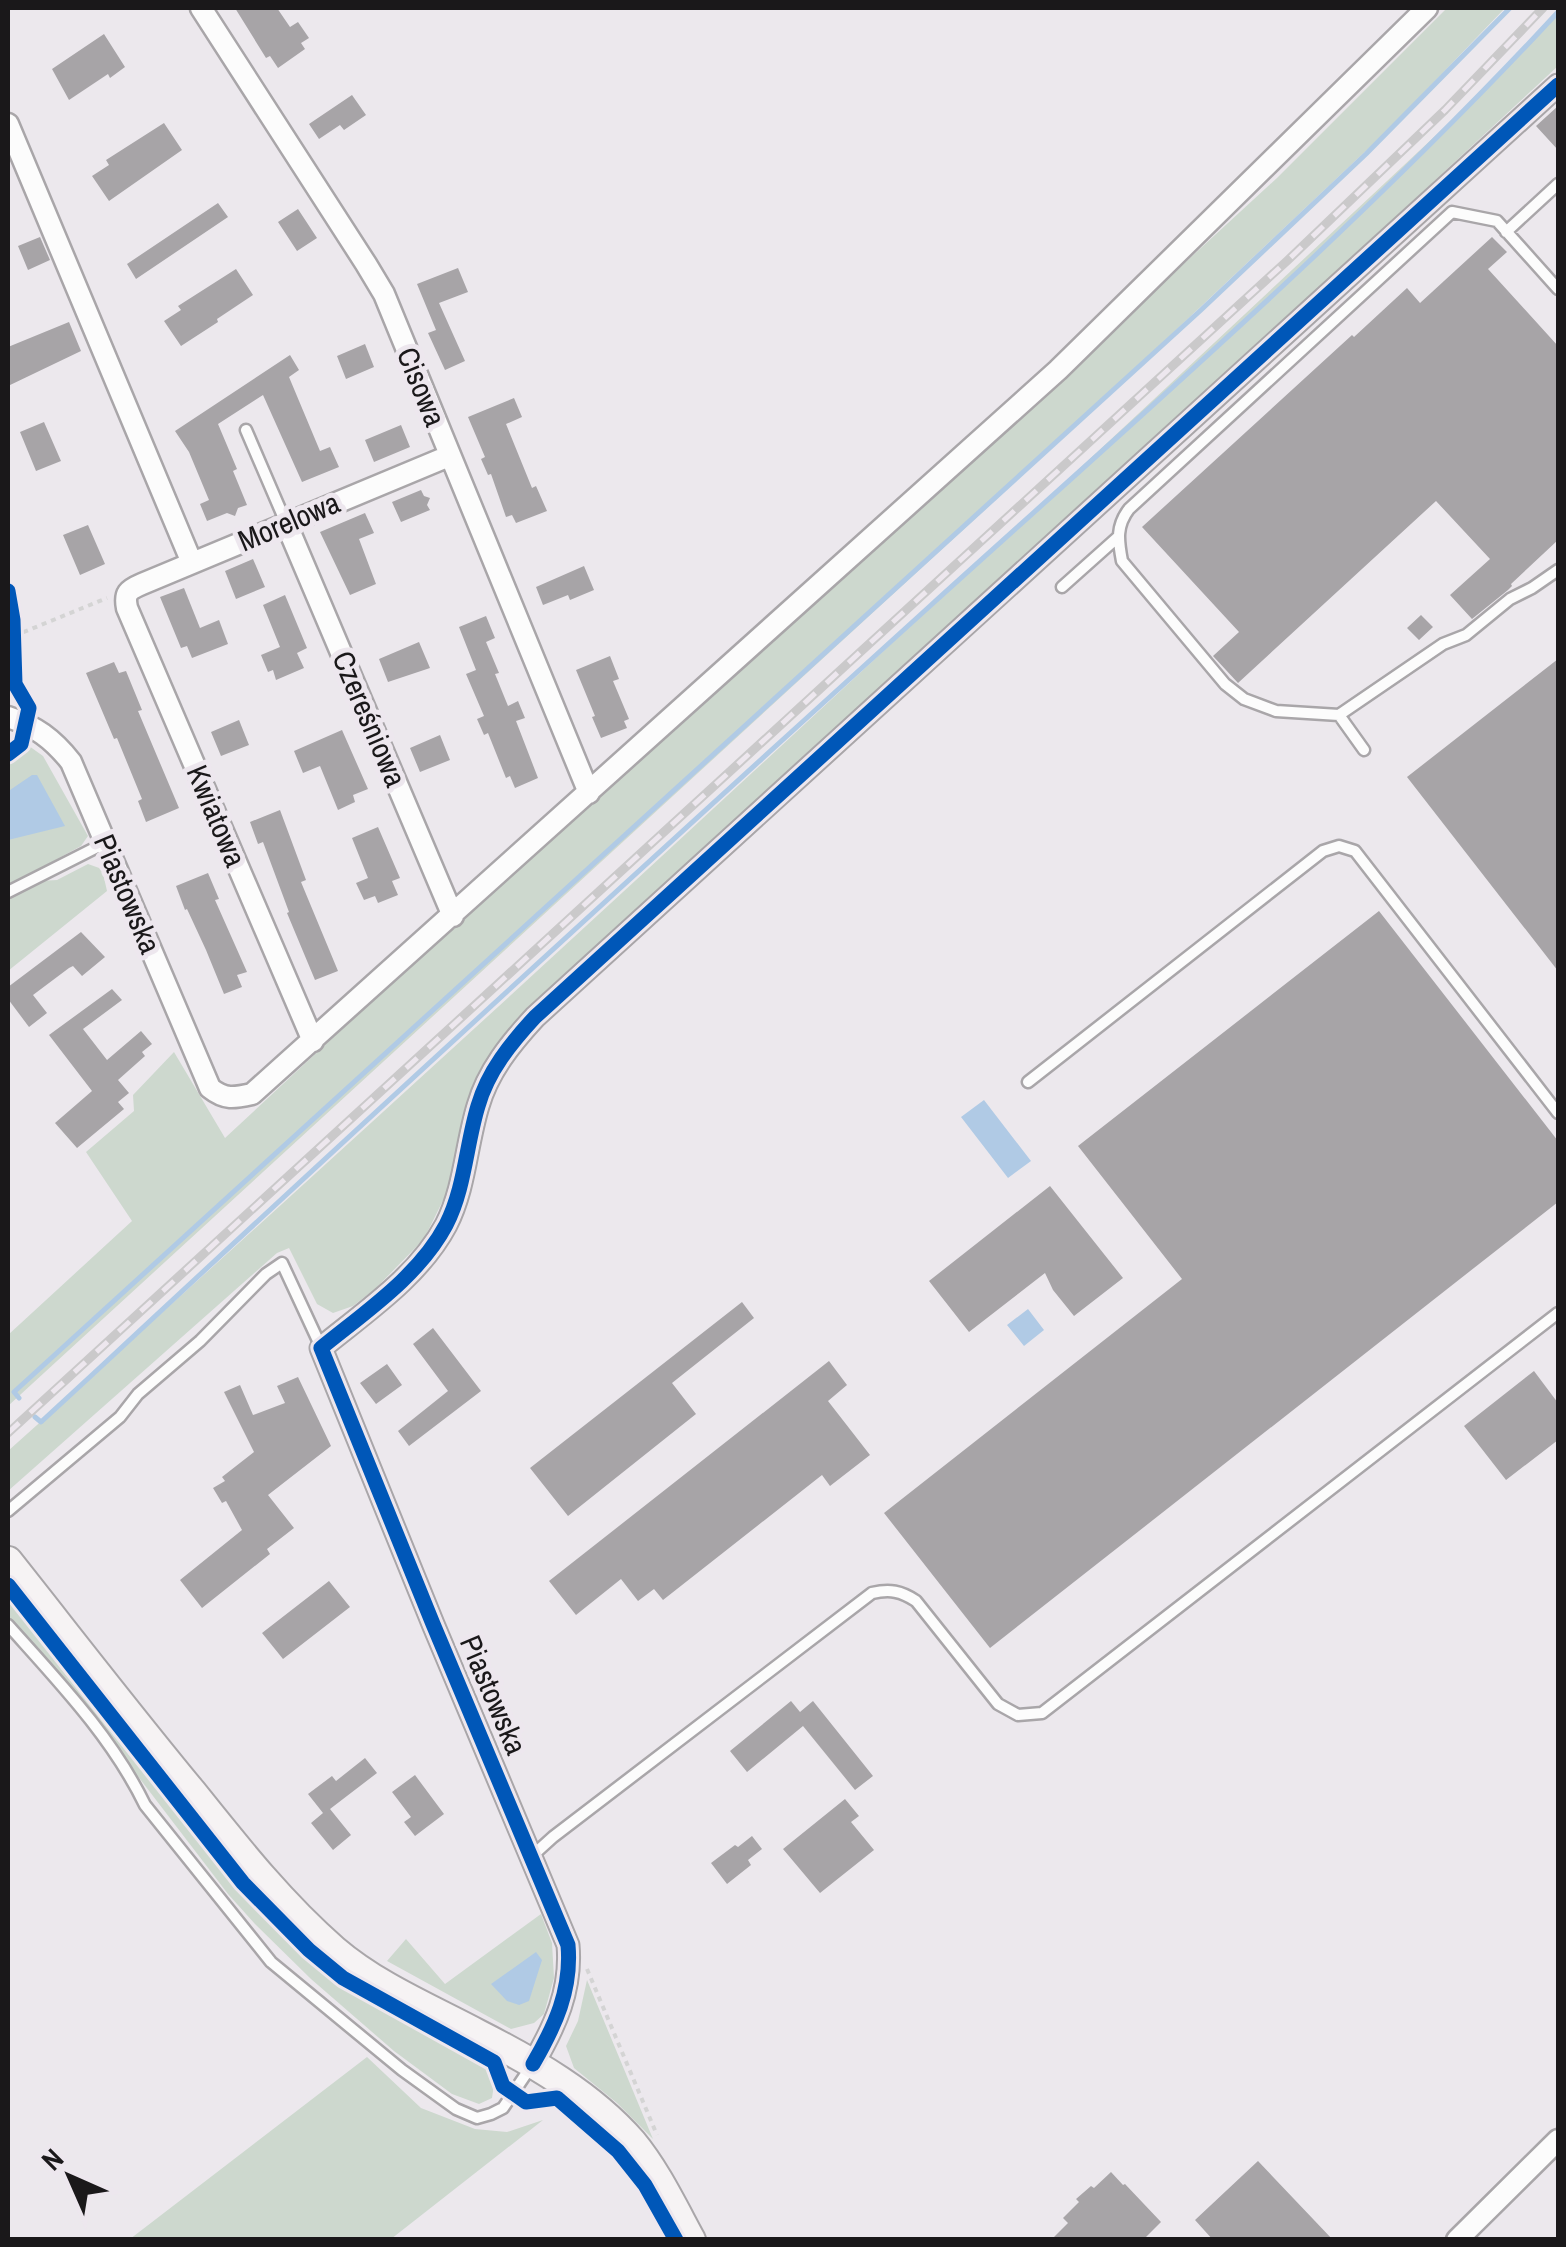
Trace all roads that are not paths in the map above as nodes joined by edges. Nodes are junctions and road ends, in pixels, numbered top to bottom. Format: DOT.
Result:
graph roads {
  1 [pos="201,8"];
  2 [pos="1428,8"];
  3 [pos="1558,85"];
  4 [pos="8,124"];
  5 [pos="1558,184"];
  6 [pos="1506,232"];
  7 [pos="1558,289"];
  8 [pos="246,430"];
  9 [pos="449,456"];
  10 [pos="286,523"];
  11 [pos="1118,537"];
  12 [pos="192,563"];
  13 [pos="1558,570"];
  14 [pos="1062,587"];
  15 [pos="129,589"];
  16 [pos="1339,715"];
  17 [pos="8,717"];
  18 [pos="1364,750"];
  19 [pos="588,793"];
  20 [pos="106,843"];
  21 [pos="8,892"];
  22 [pos="452,916"];
  23 [pos="313,1042"];
  24 [pos="1028,1082"];
  25 [pos="1558,1113"];
  26 [pos="1558,1313"];
  27 [pos="321,1348"];
  28 [pos="8,1509"];
  29 [pos="8,1561"];
  30 [pos="8,1626"];
  31 [pos="532,1856"];
  32 [pos="533,2064"];
  33 [pos="1558,2140"];
  34 [pos="690,2240"];
  35 [pos="1457,2240"];
  1 -- 9 [label="street, Cisowa"];
  2 -- 19 [label="street"];
  3 -- 27 [label="street"];
  4 -- 12 [label="street"];
  5 -- 6 [label="lane"];
  6 -- 7 [label="lane"];
  6 -- 11 [label="lane"];
  8 -- 10 [label="lane"];
  9 -- 10 [label="street, Morelowa"];
  9 -- 19 [label="street, Cisowa"];
  10 -- 12 [label="street, Morelowa"];
  10 -- 22 [label="street, Czereśniowa"];
  11 -- 14 [label="lane"];
  11 -- 16 [label="lane"];
  12 -- 15 [label="street, Morelowa"];
  13 -- 16 [label="lane"];
  15 -- 23 [label="street, Kwiatowa"];
  16 -- 18 [label="lane"];
  17 -- 20 [label="street, Piastowska"];
  19 -- 22 [label="street"];
  20 -- 21 [label="lane"];
  20 -- 23 [label="street, Piastowska"];
  22 -- 23 [label="street"];
  24 -- 25 [label="lane"];
  26 -- 31 [label="lane"];
  27 -- 28 [label="lane, Piastowska"];
  27 -- 31 [label="street, Piastowska"];
  29 -- 32 [label="street"];
  30 -- 32 [label="lane"];
  31 -- 32 [label="street, Piastowska"];
  32 -- 34 [label="street"];
  33 -- 35 [label="street"];
}
